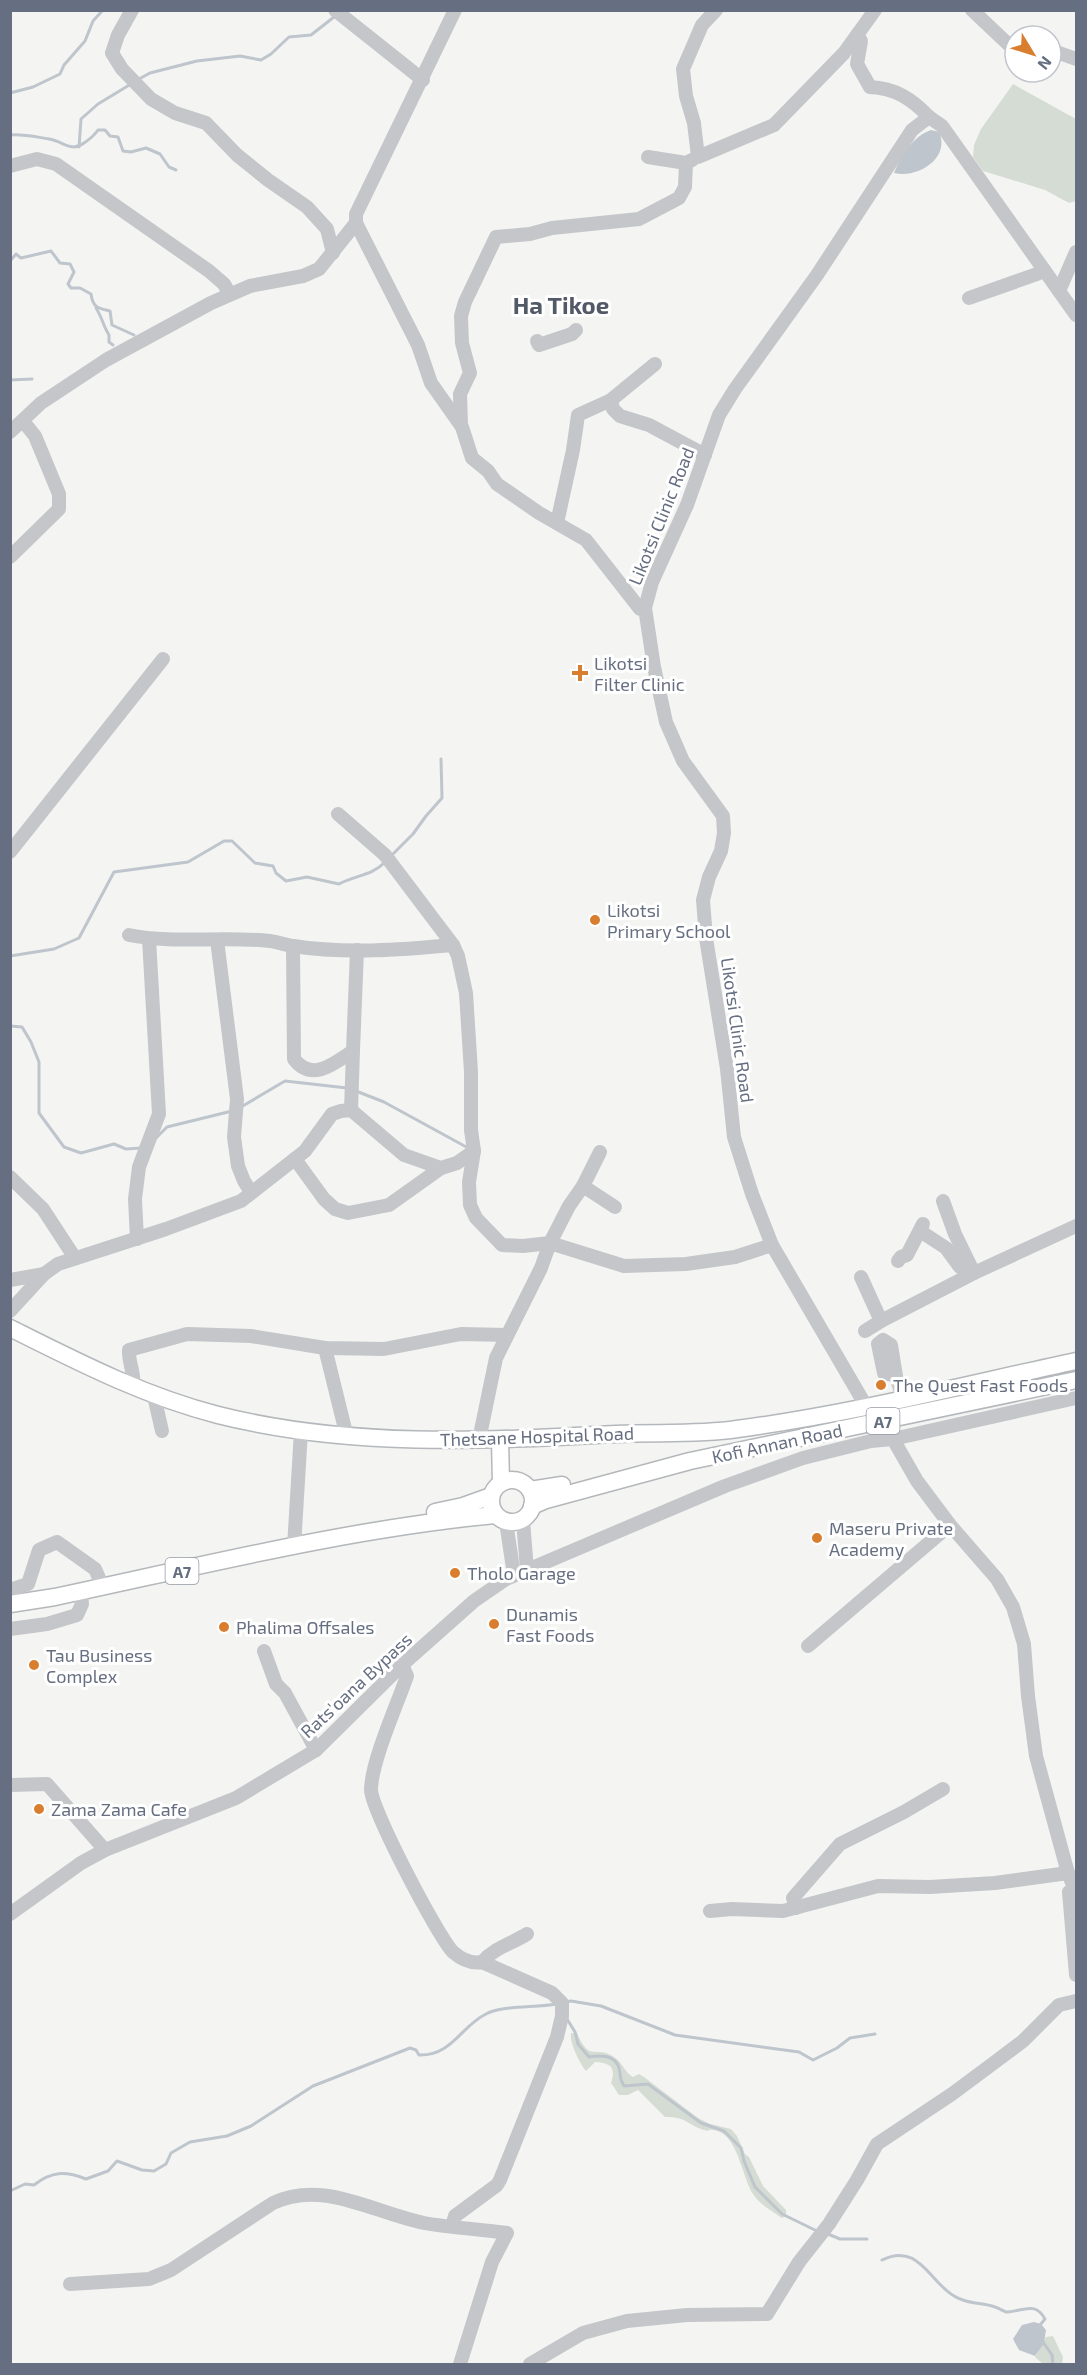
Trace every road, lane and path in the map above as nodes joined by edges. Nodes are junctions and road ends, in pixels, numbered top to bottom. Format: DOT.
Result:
graph roads {
  1 [pos="132,10"];
  2 [pos="335,10"];
  3 [pos="455,10"];
  4 [pos="695,10"];
  5 [pos="716,10"];
  6 [pos="875,10"];
  7 [pos="972,10"];
  8 [pos="702,25"];
  9 [pos="857,35"];
  10 [pos="1003,39"];
  11 [pos="423,80"];
  12 [pos="929,117"];
  13 [pos="648,157"];
  14 [pos="692,160"];
  15 [pos="10,166"];
  16 [pos="356,223"];
  17 [pos="1077,252"];
  18 [pos="333,253"];
  19 [pos="1044,270"];
  20 [pos="1059,291"];
  21 [pos="229,293"];
  22 [pos="969,298"];
  23 [pos="1077,315"];
  24 [pos="576,330"];
  25 [pos="537,341"];
  26 [pos="655,364"];
  27 [pos="612,400"];
  28 [pos="23,421"];
  29 [pos="462,427"];
  30 [pos="10,432"];
  31 [pos="705,455"];
  32 [pos="557,523"];
  33 [pos="10,557"];
  34 [pos="645,608"];
  35 [pos="163,659"];
  36 [pos="338,814"];
  37 [pos="10,852"];
  38 [pos="129,935"];
  39 [pos="149,939"];
  40 [pos="217,940"];
  41 [pos="453,945"];
  42 [pos="293,946"];
  43 [pos="357,950"];
  44 [pos="353,1051"];
  45 [pos="351,1110"];
  46 [pos="474,1151"];
  47 [pos="600,1152"];
  48 [pos="295,1160"];
  49 [pos="441,1168"];
  50 [pos="10,1177"];
  51 [pos="583,1186"];
  52 [pos="251,1192"];
  53 [pos="943,1201"];
  54 [pos="615,1207"];
  55 [pos="1077,1226"];
  56 [pos="137,1239"];
  57 [pos="550,1243"];
  58 [pos="772,1245"];
  59 [pos="75,1258"];
  60 [pos="898,1261"];
  61 [pos="44,1274"];
  62 [pos="974,1274"];
  63 [pos="861,1277"];
  64 [pos="10,1280"];
  65 [pos="10,1311"];
  66 [pos="881,1321"];
  67 [pos="11,1328"];
  68 [pos="865,1331"];
  69 [pos="507,1335"];
  70 [pos="324,1348"];
  71 [pos="1077,1361"];
  72 [pos="896,1376"];
  73 [pos="1077,1380"];
  74 [pos="132,1387"];
  75 [pos="154,1396"];
  76 [pos="903,1398"];
  77 [pos="1077,1398"];
  78 [pos="866,1406"];
  79 [pos="162,1431"];
  80 [pos="302,1431"];
  81 [pos="347,1437"];
  82 [pos="893,1439"];
  83 [pos="479,1440"];
  84 [pos="506,1440"];
  85 [pos="512,1502"];
  86 [pos="950,1525"];
  87 [pos="294,1547"];
  88 [pos="520,1573"];
  89 [pos="103,1587"];
  90 [pos="10,1590"];
  91 [pos="81,1592"];
  92 [pos="10,1604"];
  93 [pos="10,1629"];
  94 [pos="808,1646"];
  95 [pos="264,1652"];
  96 [pos="402,1665"];
  97 [pos="316,1750"];
  98 [pos="10,1785"];
  99 [pos="942,1789"];
  100 [pos="105,1850"];
  101 [pos="1068,1873"];
  102 [pos="1076,1890"];
  103 [pos="796,1908"];
  104 [pos="710,1911"];
  105 [pos="10,1914"];
  106 [pos="527,1934"];
  107 [pos="482,1962"];
  108 [pos="1077,1975"];
  109 [pos="1077,2001"];
  110 [pos="452,2226"];
  111 [pos="70,2284"];
  112 [pos="460,2364"];
  113 [pos="530,2364"];
  1 -- 18 [label="street"];
  2 -- 11 [label="street"];
  3 -- 11 [label="street"];
  4 -- 8 [label="street"];
  5 -- 8 [label="street"];
  6 -- 9 [label="street"];
  7 -- 10 [label="street"];
  8 -- 14 [label="street"];
  9 -- 12 [label="street"];
  9 -- 14 [label="street"];
  11 -- 16 [label="street"];
  12 -- 19 [label="street"];
  12 -- 31 [label="street, Likotsi Clinic Road"];
  13 -- 14 [label="street"];
  14 -- 29 [label="street"];
  15 -- 21 [label="street"];
  16 -- 18 [label="street"];
  16 -- 29 [label="street"];
  17 -- 20 [label="street"];
  18 -- 21 [label="street"];
  19 -- 20 [label="street"];
  19 -- 22 [label="street"];
  20 -- 23 [label="street"];
  21 -- 28 [label="street"];
  24 -- 25 [label="street"];
  26 -- 27 [label="street"];
  27 -- 31 [label="street"];
  27 -- 32 [label="street"];
  28 -- 30 [label="street"];
  28 -- 33 [label="street"];
  29 -- 32 [label="street"];
  31 -- 34 [label="street, Likotsi Clinic Road"];
  32 -- 34 [label="street"];
  34 -- 58 [label="street, Likotsi Clinic Road"];
  35 -- 37 [label="street"];
  36 -- 41 [label="street"];
  38 -- 39 [label="street"];
  39 -- 40 [label="street"];
  39 -- 56 [label="street"];
  40 -- 42 [label="street"];
  40 -- 52 [label="street"];
  41 -- 43 [label="street"];
  41 -- 46 [label="street"];
  42 -- 43 [label="street"];
  42 -- 44 [label="street"];
  43 -- 44 [label="street"];
  44 -- 45 [label="street"];
  45 -- 48 [label="street"];
  45 -- 49 [label="street"];
  46 -- 49 [label="street"];
  46 -- 57 [label="street"];
  47 -- 51 [label="street"];
  48 -- 49 [label="street"];
  48 -- 52 [label="street"];
  50 -- 59 [label="street"];
  51 -- 54 [label="street"];
  51 -- 57 [label="street"];
  52 -- 56 [label="street"];
  53 -- 62 [label="street"];
  55 -- 62 [label="street"];
  56 -- 59 [label="street"];
  57 -- 58 [label="street"];
  57 -- 69 [label="street"];
  58 -- 78 [label="street, Likotsi Clinic Road"];
  59 -- 61 [label="street"];
  60 -- 62 [label="street"];
  61 -- 64 [label="street"];
  61 -- 65 [label="street"];
  62 -- 66 [label="street"];
  63 -- 66 [label="street"];
  66 -- 68 [label="street"];
  67 -- 74 [label="main road, Thetsane Hospital Road"];
  69 -- 70 [label="street"];
  69 -- 83 [label="street"];
  70 -- 74 [label="street"];
  70 -- 81 [label="street"];
  71 -- 76 [label="main road, Thetsane Hospital Road"];
  72 -- 76 [label="street"];
  73 -- 85 [label="main road, Kofi Annan Road / A7"];
  74 -- 75 [label="main road, Thetsane Hospital Road"];
  75 -- 79 [label="street"];
  75 -- 80 [label="main road, Thetsane Hospital Road"];
  76 -- 78 [label="main road, Thetsane Hospital Road"];
  77 -- 82 [label="street, Rats'oana Bypass"];
  78 -- 84 [label="main road, Thetsane Hospital Road"];
  80 -- 81 [label="main road, Thetsane Hospital Road"];
  80 -- 87 [label="street"];
  81 -- 83 [label="main road, Thetsane Hospital Road"];
  82 -- 86 [label="street"];
  82 -- 88 [label="street, Rats'oana Bypass"];
  83 -- 84 [label="main road, Thetsane Hospital Road"];
  84 -- 85 [label="main road"];
  85 -- 87 [label="main road, Kofi Annan Road / A7"];
  85 -- 88 [label="street"];
  86 -- 94 [label="street"];
  86 -- 101 [label="street"];
  87 -- 89 [label="main road, Kofi Annan Road / A7"];
  88 -- 96 [label="street, Rats'oana Bypass"];
  89 -- 90 [label="street"];
  89 -- 91 [label="main road, Kofi Annan Road / A7"];
  91 -- 92 [label="main road, Kofi Annan Road / A7"];
  91 -- 93 [label="street"];
  95 -- 97 [label="street"];
  96 -- 97 [label="street, Rats'oana Bypass"];
  96 -- 107 [label="street"];
  97 -- 100 [label="street, Rats'oana Bypass"];
  98 -- 100 [label="street"];
  99 -- 103 [label="street"];
  100 -- 105 [label="street, Rats'oana Bypass"];
  101 -- 102 [label="street"];
  101 -- 103 [label="street"];
  102 -- 108 [label="street"];
  103 -- 104 [label="street"];
  106 -- 107 [label="street"];
  107 -- 110 [label="street"];
  109 -- 113 [label="street"];
  110 -- 111 [label="street"];
  110 -- 112 [label="street"];
}
